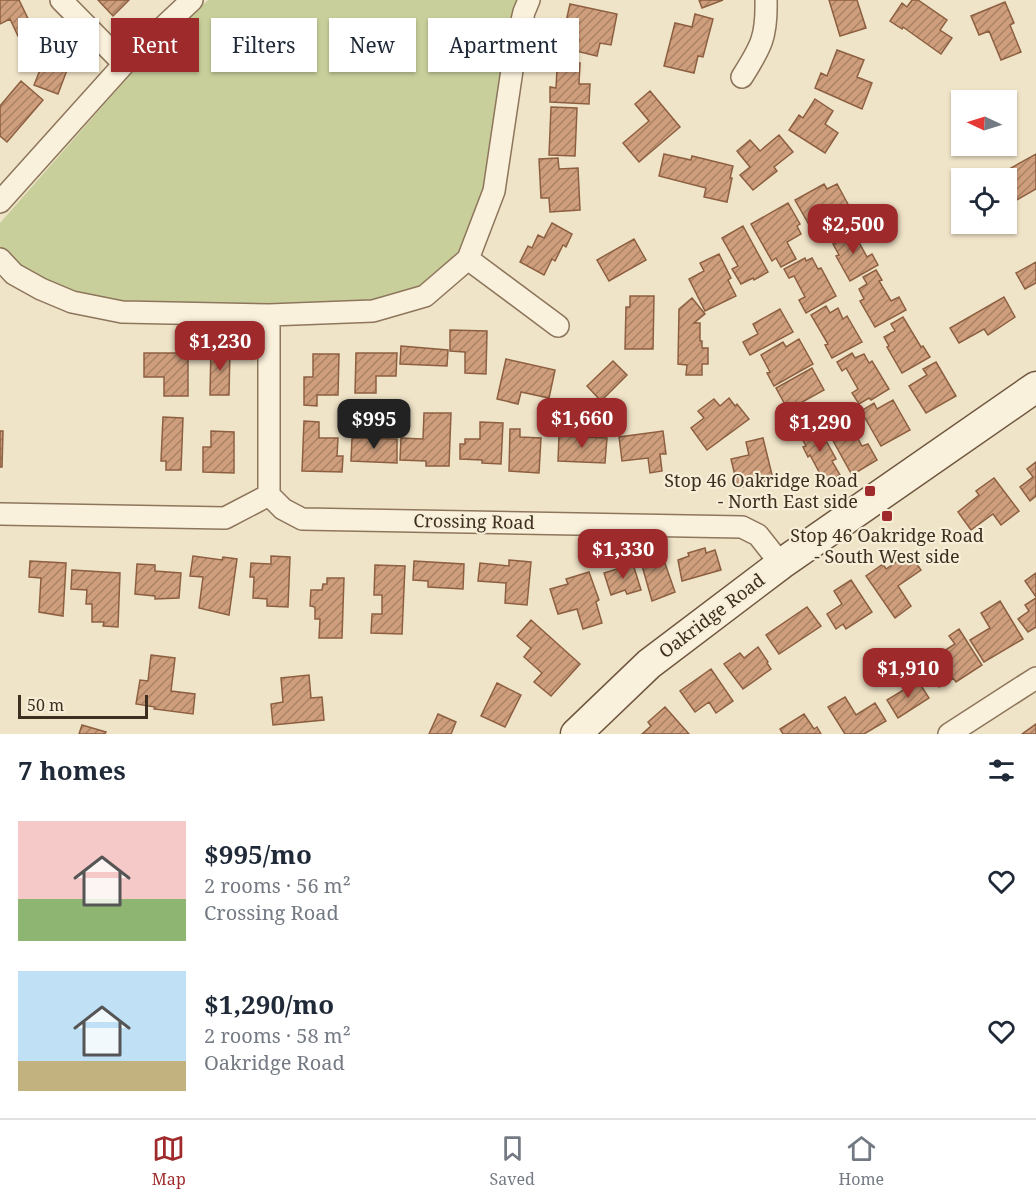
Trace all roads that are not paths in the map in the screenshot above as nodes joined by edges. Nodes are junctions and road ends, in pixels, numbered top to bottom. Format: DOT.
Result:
graph roads {
  1 [pos="61,0"];
  2 [pos="192,0"];
  3 [pos="530,0"];
  4 [pos="766,0"];
  5 [pos="173,18"];
  6 [pos="111,51"];
  7 [pos="117,72"];
  8 [pos="742,77"];
  9 [pos="0,202"];
  10 [pos="0,259"];
  11 [pos="468,259"];
  12 [pos="269,315"];
  13 [pos="558,326"];
  14 [pos="1036,387"];
  15 [pos="269,495"];
  16 [pos="0,514"];
  17 [pos="780,564"];
  18 [pos="1036,678"];
  19 [pos="576,734"];
  20 [pos="949,734"];
  1 -- 6 [label="street"];
  2 -- 5 [label="street"];
  3 -- 11 [label="street"];
  4 -- 8 [label="street"];
  7 -- 9 [label="street"];
  10 -- 12 [label="street"];
  11 -- 12 [label="street"];
  11 -- 13 [label="street"];
  12 -- 15 [label="street"];
  14 -- 17 [label="street, Oakridge Road"];
  15 -- 16 [label="street"];
  15 -- 17 [label="street, Crossing Road"];
  17 -- 19 [label="street, Oakridge Road"];
  18 -- 20 [label="street"];
}
